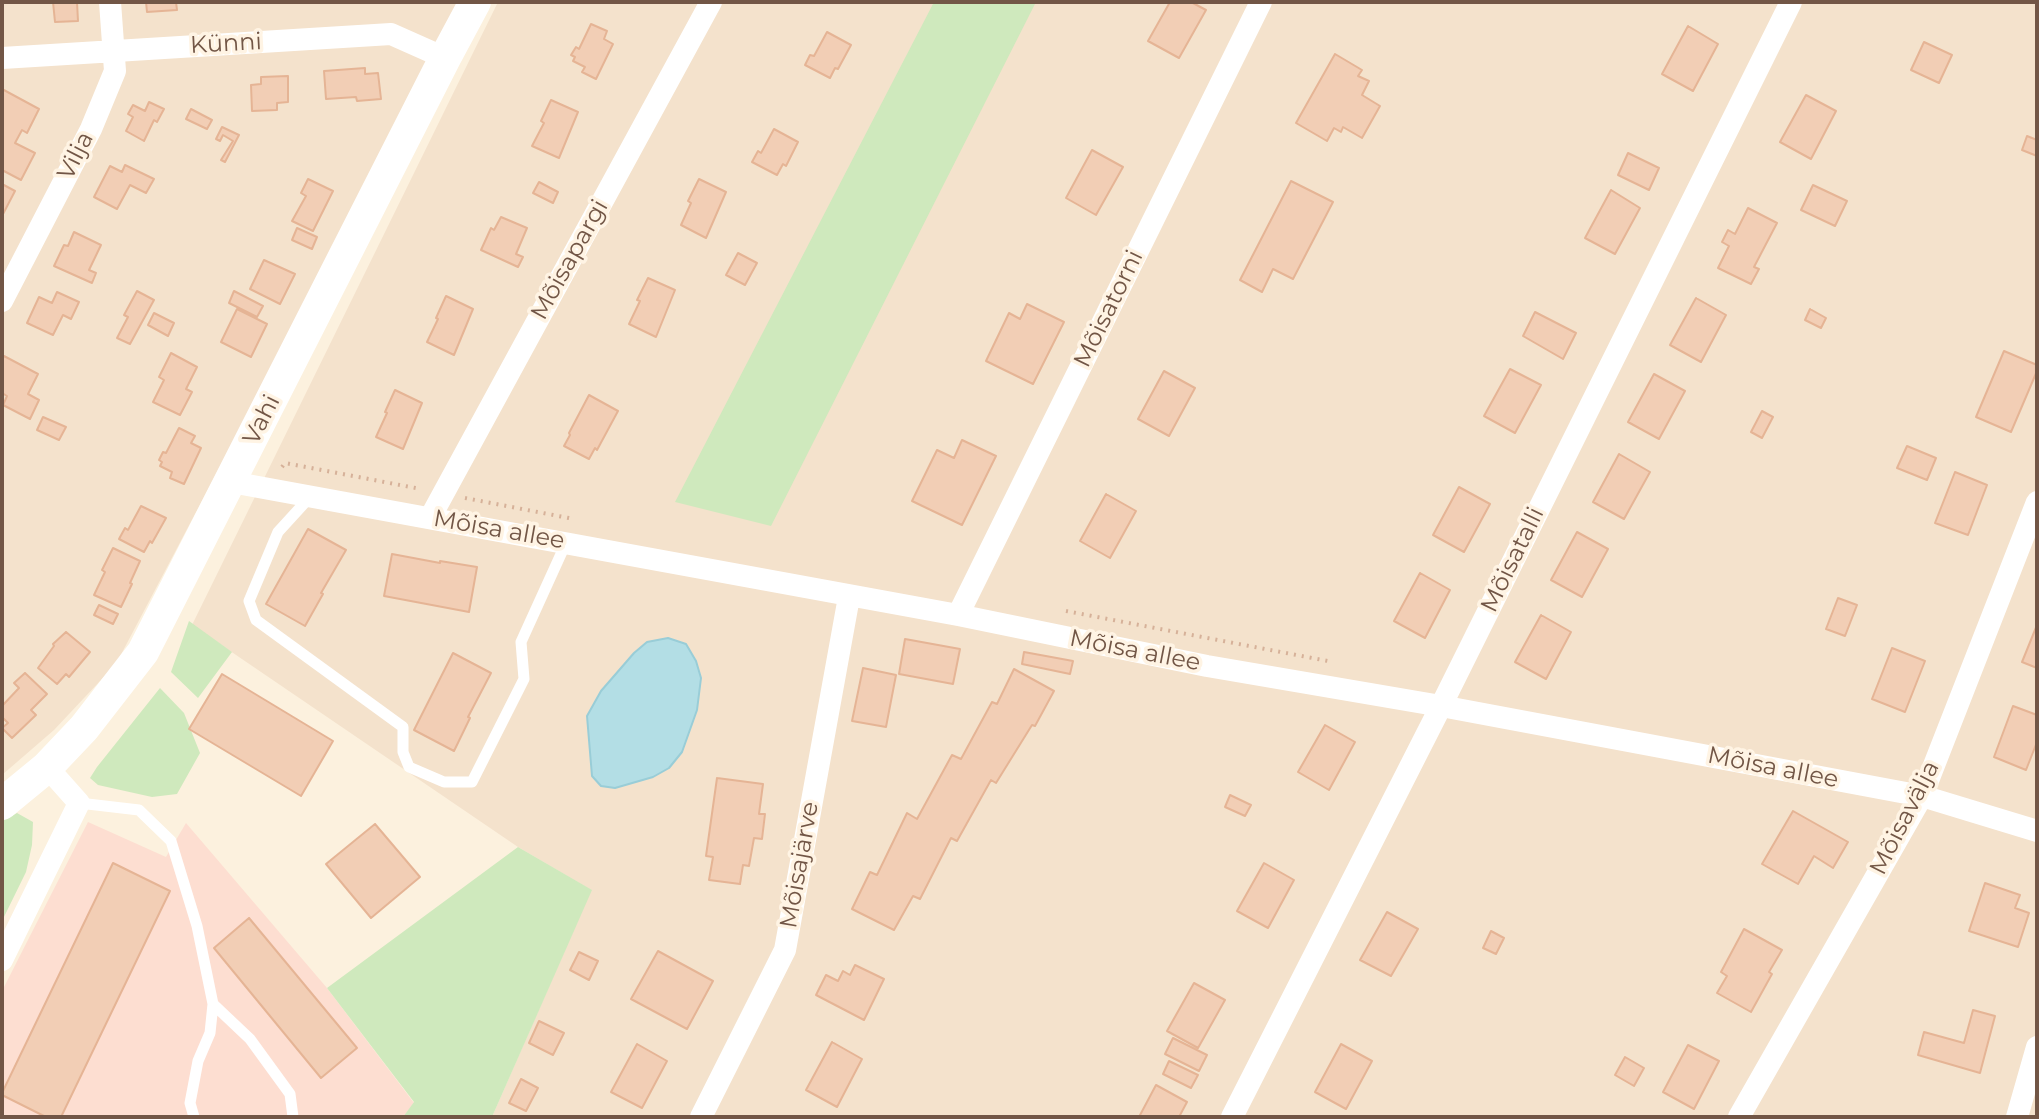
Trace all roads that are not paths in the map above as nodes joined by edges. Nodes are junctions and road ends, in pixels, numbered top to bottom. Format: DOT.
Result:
graph roads {
  1 [pos="110,2"];
  2 [pos="475,2"];
  3 [pos="711,2"];
  4 [pos="1261,2"];
  5 [pos="1791,2"];
  6 [pos="114,51"];
  7 [pos="2,58"];
  8 [pos="445,58"];
  9 [pos="2,301"];
  10 [pos="231,482"];
  11 [pos="310,497"];
  12 [pos="2037,502"];
  13 [pos="430,518"];
  14 [pos="566,542"];
  15 [pos="849,597"];
  16 [pos="958,615"];
  17 [pos="1441,706"];
  18 [pos="47,767"];
  19 [pos="1922,796"];
  20 [pos="79,803"];
  21 [pos="2,804"];
  22 [pos="2037,831"];
  23 [pos="2,960"];
  24 [pos="213,1004"];
  25 [pos="2037,1047"];
  26 [pos="194,1117"];
  27 [pos="293,1117"];
  28 [pos="701,1117"];
  29 [pos="1232,1117"];
  30 [pos="1739,1117"];
  31 [pos="2017,1117"];
  1 -- 6 [label="street, Vilja"];
  2 -- 8 [label="street, Vahi"];
  3 -- 13 [label="street, Mõisapargi"];
  4 -- 16 [label="street, Mõisatorni"];
  5 -- 17 [label="street, Mõisatalli"];
  6 -- 7 [label="street, Künni"];
  6 -- 8 [label="street, Künni"];
  6 -- 9 [label="street, Vilja"];
  8 -- 10 [label="street, Vahi"];
  10 -- 11 [label="street, Mõisa allee"];
  10 -- 18 [label="street, Vahi"];
  11 -- 13 [label="street, Mõisa allee"];
  11 -- 14 [label="lane"];
  12 -- 19 [label="street, Mõisavälja"];
  13 -- 14 [label="street, Mõisa allee"];
  14 -- 15 [label="street, Mõisa allee"];
  15 -- 16 [label="street, Mõisa allee"];
  15 -- 28 [label="street, Mõisajärve"];
  16 -- 17 [label="street, Mõisa allee"];
  17 -- 19 [label="street, Mõisa allee"];
  17 -- 29 [label="street, Mõisatalli"];
  18 -- 20 [label="street"];
  18 -- 21 [label="street, Vahi"];
  19 -- 22 [label="street, Mõisa allee"];
  19 -- 30 [label="street, Mõisavälja"];
  20 -- 23 [label="street"];
  20 -- 24 [label="lane"];
  24 -- 26 [label="lane"];
  24 -- 27 [label="lane"];
  25 -- 31 [label="street"];
}
